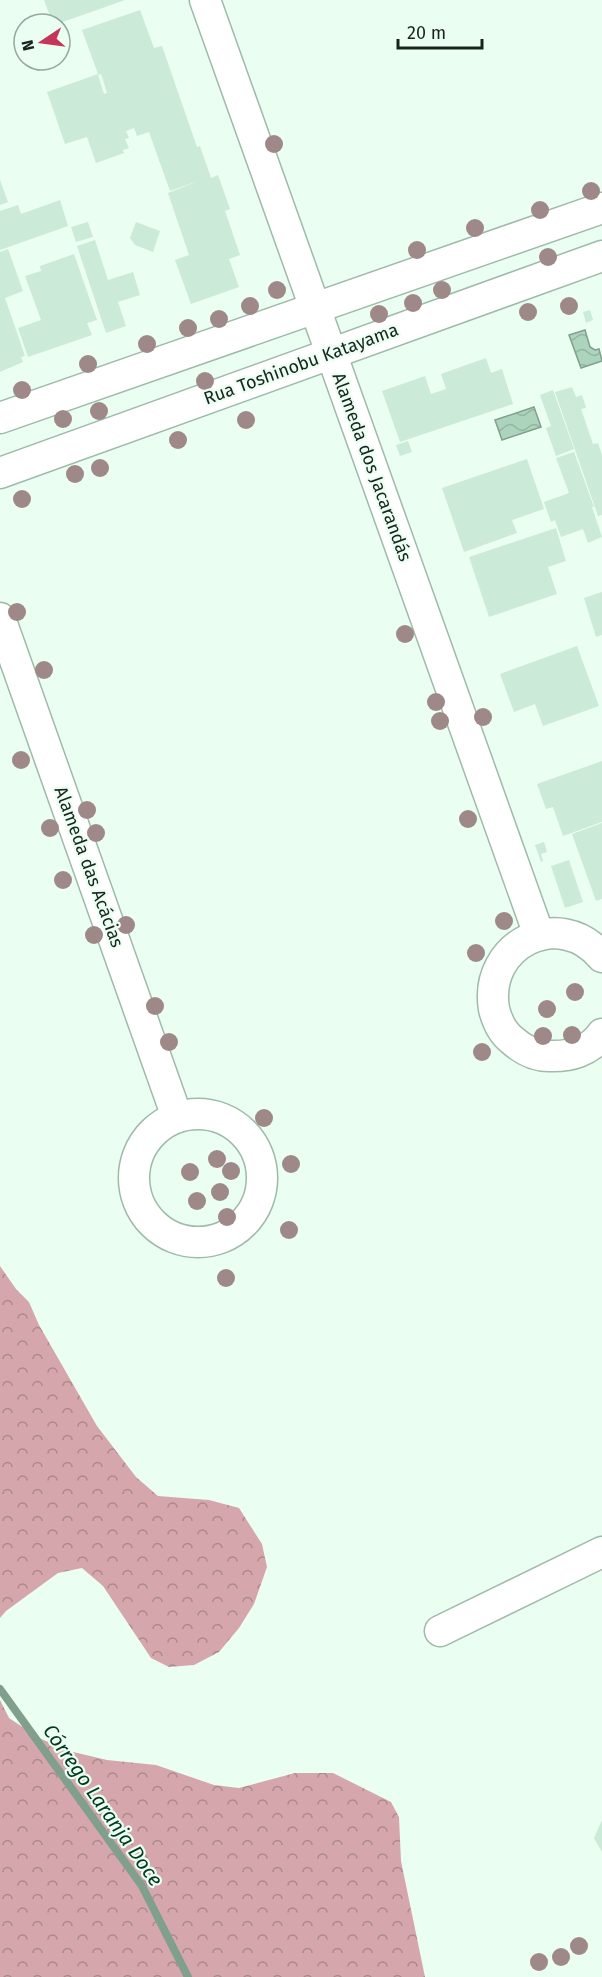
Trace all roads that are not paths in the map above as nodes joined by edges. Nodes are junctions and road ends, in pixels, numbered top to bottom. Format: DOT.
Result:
graph roads {
  1 [pos="205,0"];
  2 [pos="602,208"];
  3 [pos="602,255"];
  4 [pos="314,307"];
  5 [pos="331,353"];
  6 [pos="0,418"];
  7 [pos="0,473"];
  8 [pos="0,618"];
  9 [pos="539,935"];
  10 [pos="602,957"];
  11 [pos="602,1034"];
  12 [pos="177,1117"];
  13 [pos="602,1552"];
  14 [pos="440,1631"];
  1 -- 4 [label="street, Alameda dos Jacarandás"];
  2 -- 4 [label="street"];
  3 -- 5 [label="street, Rua Toshinobu Katayama"];
  4 -- 5 [label="street, Alameda dos Jacarandás"];
  4 -- 6 [label="street"];
  5 -- 7 [label="street, Rua Toshinobu Katayama"];
  5 -- 9 [label="street, Alameda dos Jacarandás"];
  8 -- 12 [label="street, Alameda das Acácias"];
  9 -- 10 [label="street"];
  9 -- 11 [label="street"];
  12 -- 12 [label="street"];
  13 -- 14 [label="street"];
}
